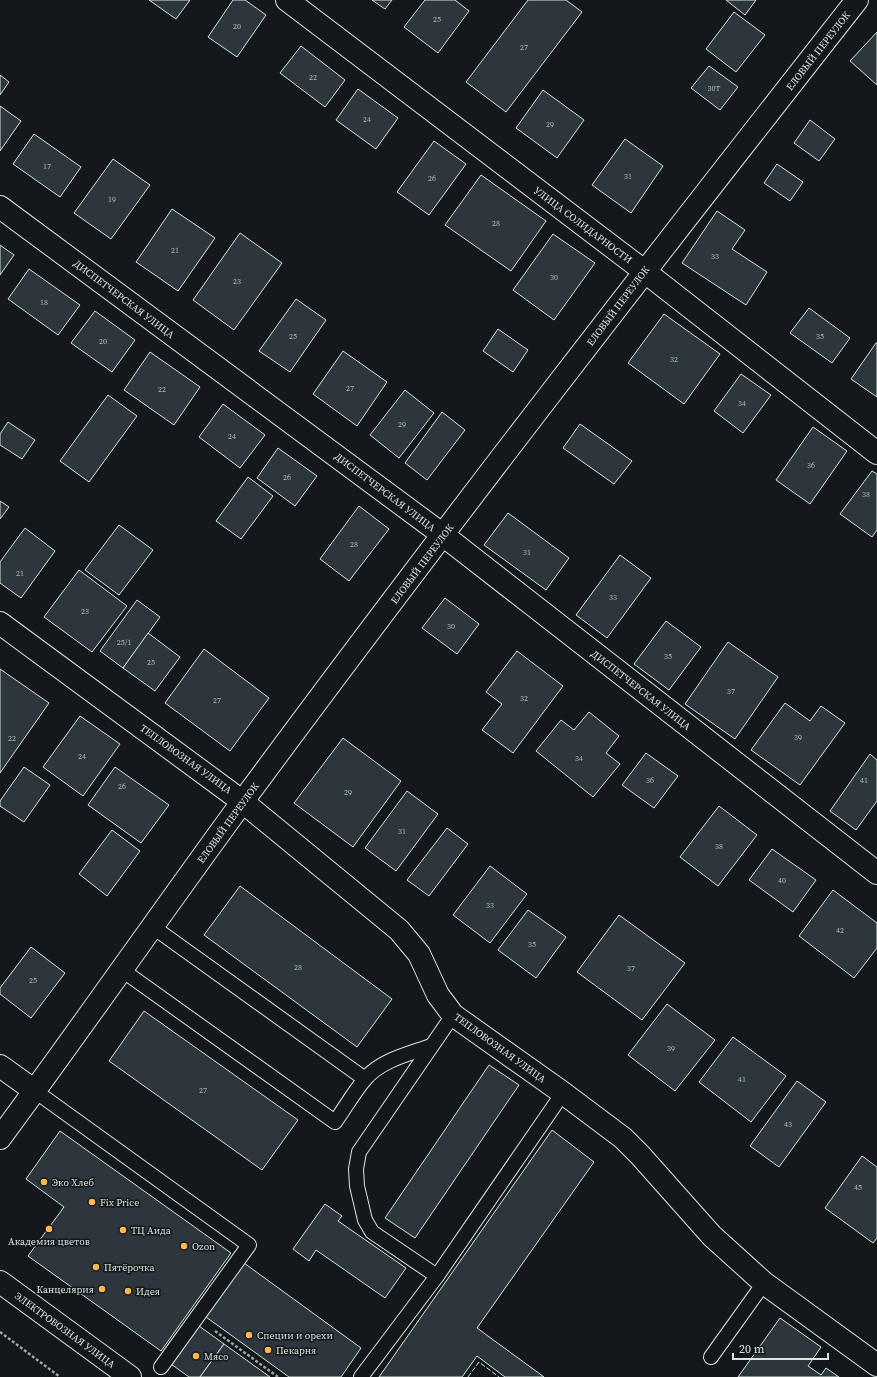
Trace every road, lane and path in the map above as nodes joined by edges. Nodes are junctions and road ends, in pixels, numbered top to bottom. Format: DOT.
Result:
graph roads {
  1 [pos="288,0"];
  2 [pos="858,0"];
  3 [pos="0,207"];
  4 [pos="644,271"];
  5 [pos="877,452"];
  6 [pos="443,535"];
  7 [pos="0,623"];
  8 [pos="243,802"];
  9 [pos="877,873"];
  10 [pos="153,927"];
  11 [pos="122,970"];
  12 [pos="453,1015"];
  13 [pos="431,1046"];
  14 [pos="0,1066"];
  15 [pos="365,1079"];
  16 [pos="35,1091"];
  17 [pos="563,1093"];
  18 [pos="0,1138"];
  19 [pos="437,1276"];
  20 [pos="0,1282"];
  21 [pos="764,1283"];
  22 [pos="197,1318"];
  23 [pos="0,1332"];
  24 [pos="711,1357"];
  25 [pos="877,1365"];
  26 [pos="161,1367"];
  27 [pos="60,1377"];
  28 [pos="130,1377"];
  29 [pos="278,1377"];
  30 [pos="361,1377"];
  1 -- 4 [label="street, УЛИЦА СОЛИДАРНОСТИ"];
  2 -- 4 [label="street, ЕЛОВЫЙ ПЕРЕУЛОК"];
  3 -- 6 [label="street, ДИСПЕТЧЕРСКАЯ УЛИЦА"];
  4 -- 5 [label="street, УЛИЦА СОЛИДАРНОСТИ"];
  4 -- 6 [label="street, ЕЛОВЫЙ ПЕРЕУЛОК"];
  6 -- 8 [label="street, ЕЛОВЫЙ ПЕРЕУЛОК"];
  6 -- 9 [label="street, ДИСПЕТЧЕРСКАЯ УЛИЦА"];
  7 -- 8 [label="street, ТЕПЛОВОЗНАЯ УЛИЦА"];
  8 -- 10 [label="street, ЕЛОВЫЙ ПЕРЕУЛОК"];
  8 -- 12 [label="street, ТЕПЛОВОЗНАЯ УЛИЦА"];
  10 -- 11 [label="street, ЕЛОВЫЙ ПЕРЕУЛОК"];
  10 -- 15 [label="lane"];
  11 -- 15 [label="lane"];
  11 -- 16 [label="street, ЕЛОВЫЙ ПЕРЕУЛОК"];
  12 -- 13 [label="lane"];
  12 -- 17 [label="street, ТЕПЛОВОЗНАЯ УЛИЦА"];
  13 -- 15 [label="lane"];
  13 -- 19 [label="lane"];
  14 -- 16 [label="street"];
  16 -- 18 [label="street, ЕЛОВЫЙ ПЕРЕУЛОК"];
  16 -- 22 [label="lane"];
  17 -- 19 [label="lane"];
  17 -- 21 [label="street, ТЕПЛОВОЗНАЯ УЛИЦА"];
  19 -- 30 [label="lane"];
  20 -- 28 [label="street, ЭЛЕКТРОВОЗНАЯ УЛИЦА"];
  21 -- 24 [label="lane"];
  21 -- 25 [label="street, ТЕПЛОВОЗНАЯ УЛИЦА"];
  22 -- 26 [label="lane"];
  22 -- 29 [label="path"];
  23 -- 27 [label="path"];
}
